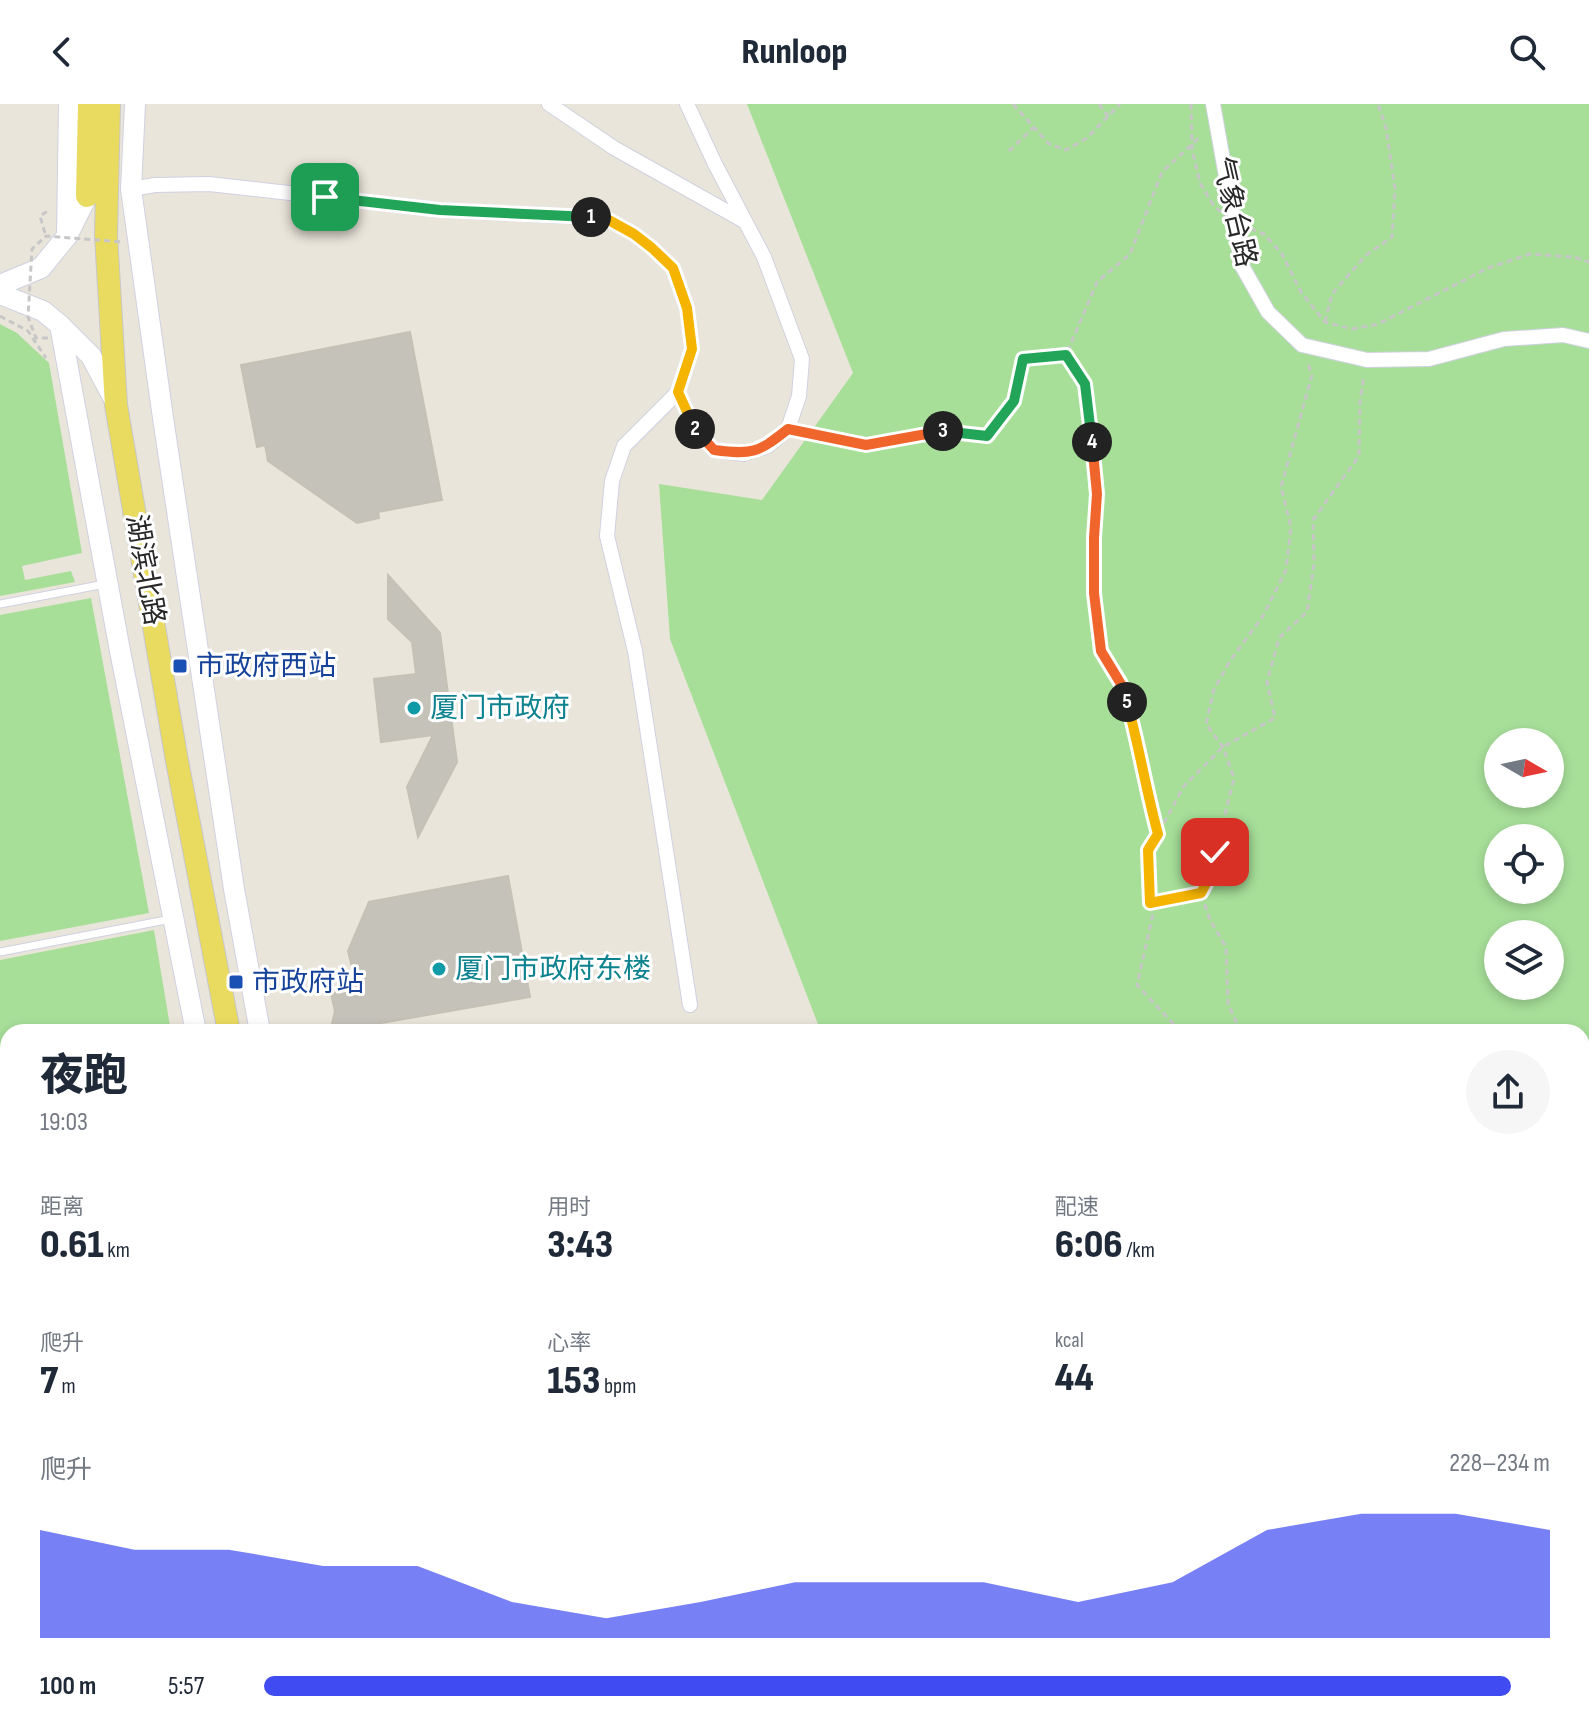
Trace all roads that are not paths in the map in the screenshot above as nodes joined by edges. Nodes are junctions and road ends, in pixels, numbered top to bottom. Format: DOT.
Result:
graph roads {
  1 [pos="69,104"];
  2 [pos="89,104"];
  3 [pos="109,104"];
  4 [pos="135,104"];
  5 [pos="549,104"];
  6 [pos="687,104"];
  7 [pos="1213,104"];
  8 [pos="131,189"];
  9 [pos="87,196"];
  10 [pos="745,222"];
  11 [pos="67,236"];
  12 [pos="0,285"];
  13 [pos="0,294"];
  14 [pos="54,331"];
  15 [pos="1589,341"];
  16 [pos="678,392"];
  17 [pos="116,405"];
  18 [pos="108,583"];
  19 [pos="0,604"];
  20 [pos="173,918"];
  21 [pos="0,952"];
  22 [pos="690,1005"];
  23 [pos="194,1024"];
  24 [pos="227,1024"];
  25 [pos="259,1024"];
  1 -- 11 [label="street"];
  2 -- 9 [label="main road"];
  3 -- 17 [label="main road, 湖滨北路"];
  4 -- 8 [label="street"];
  5 -- 10 [label="street"];
  6 -- 10 [label="street"];
  7 -- 15 [label="street, 气象台路"];
  8 -- 16 [label="street"];
  8 -- 25 [label="street"];
  9 -- 11 [label="street"];
  10 -- 16 [label="street"];
  11 -- 12 [label="street"];
  13 -- 14 [label="street"];
  14 -- 17 [label="street"];
  14 -- 18 [label="street"];
  16 -- 22 [label="street"];
  17 -- 24 [label="main road, 湖滨北路"];
  18 -- 19 [label="lane"];
  18 -- 20 [label="street"];
  20 -- 21 [label="lane"];
  20 -- 23 [label="street"];
}
